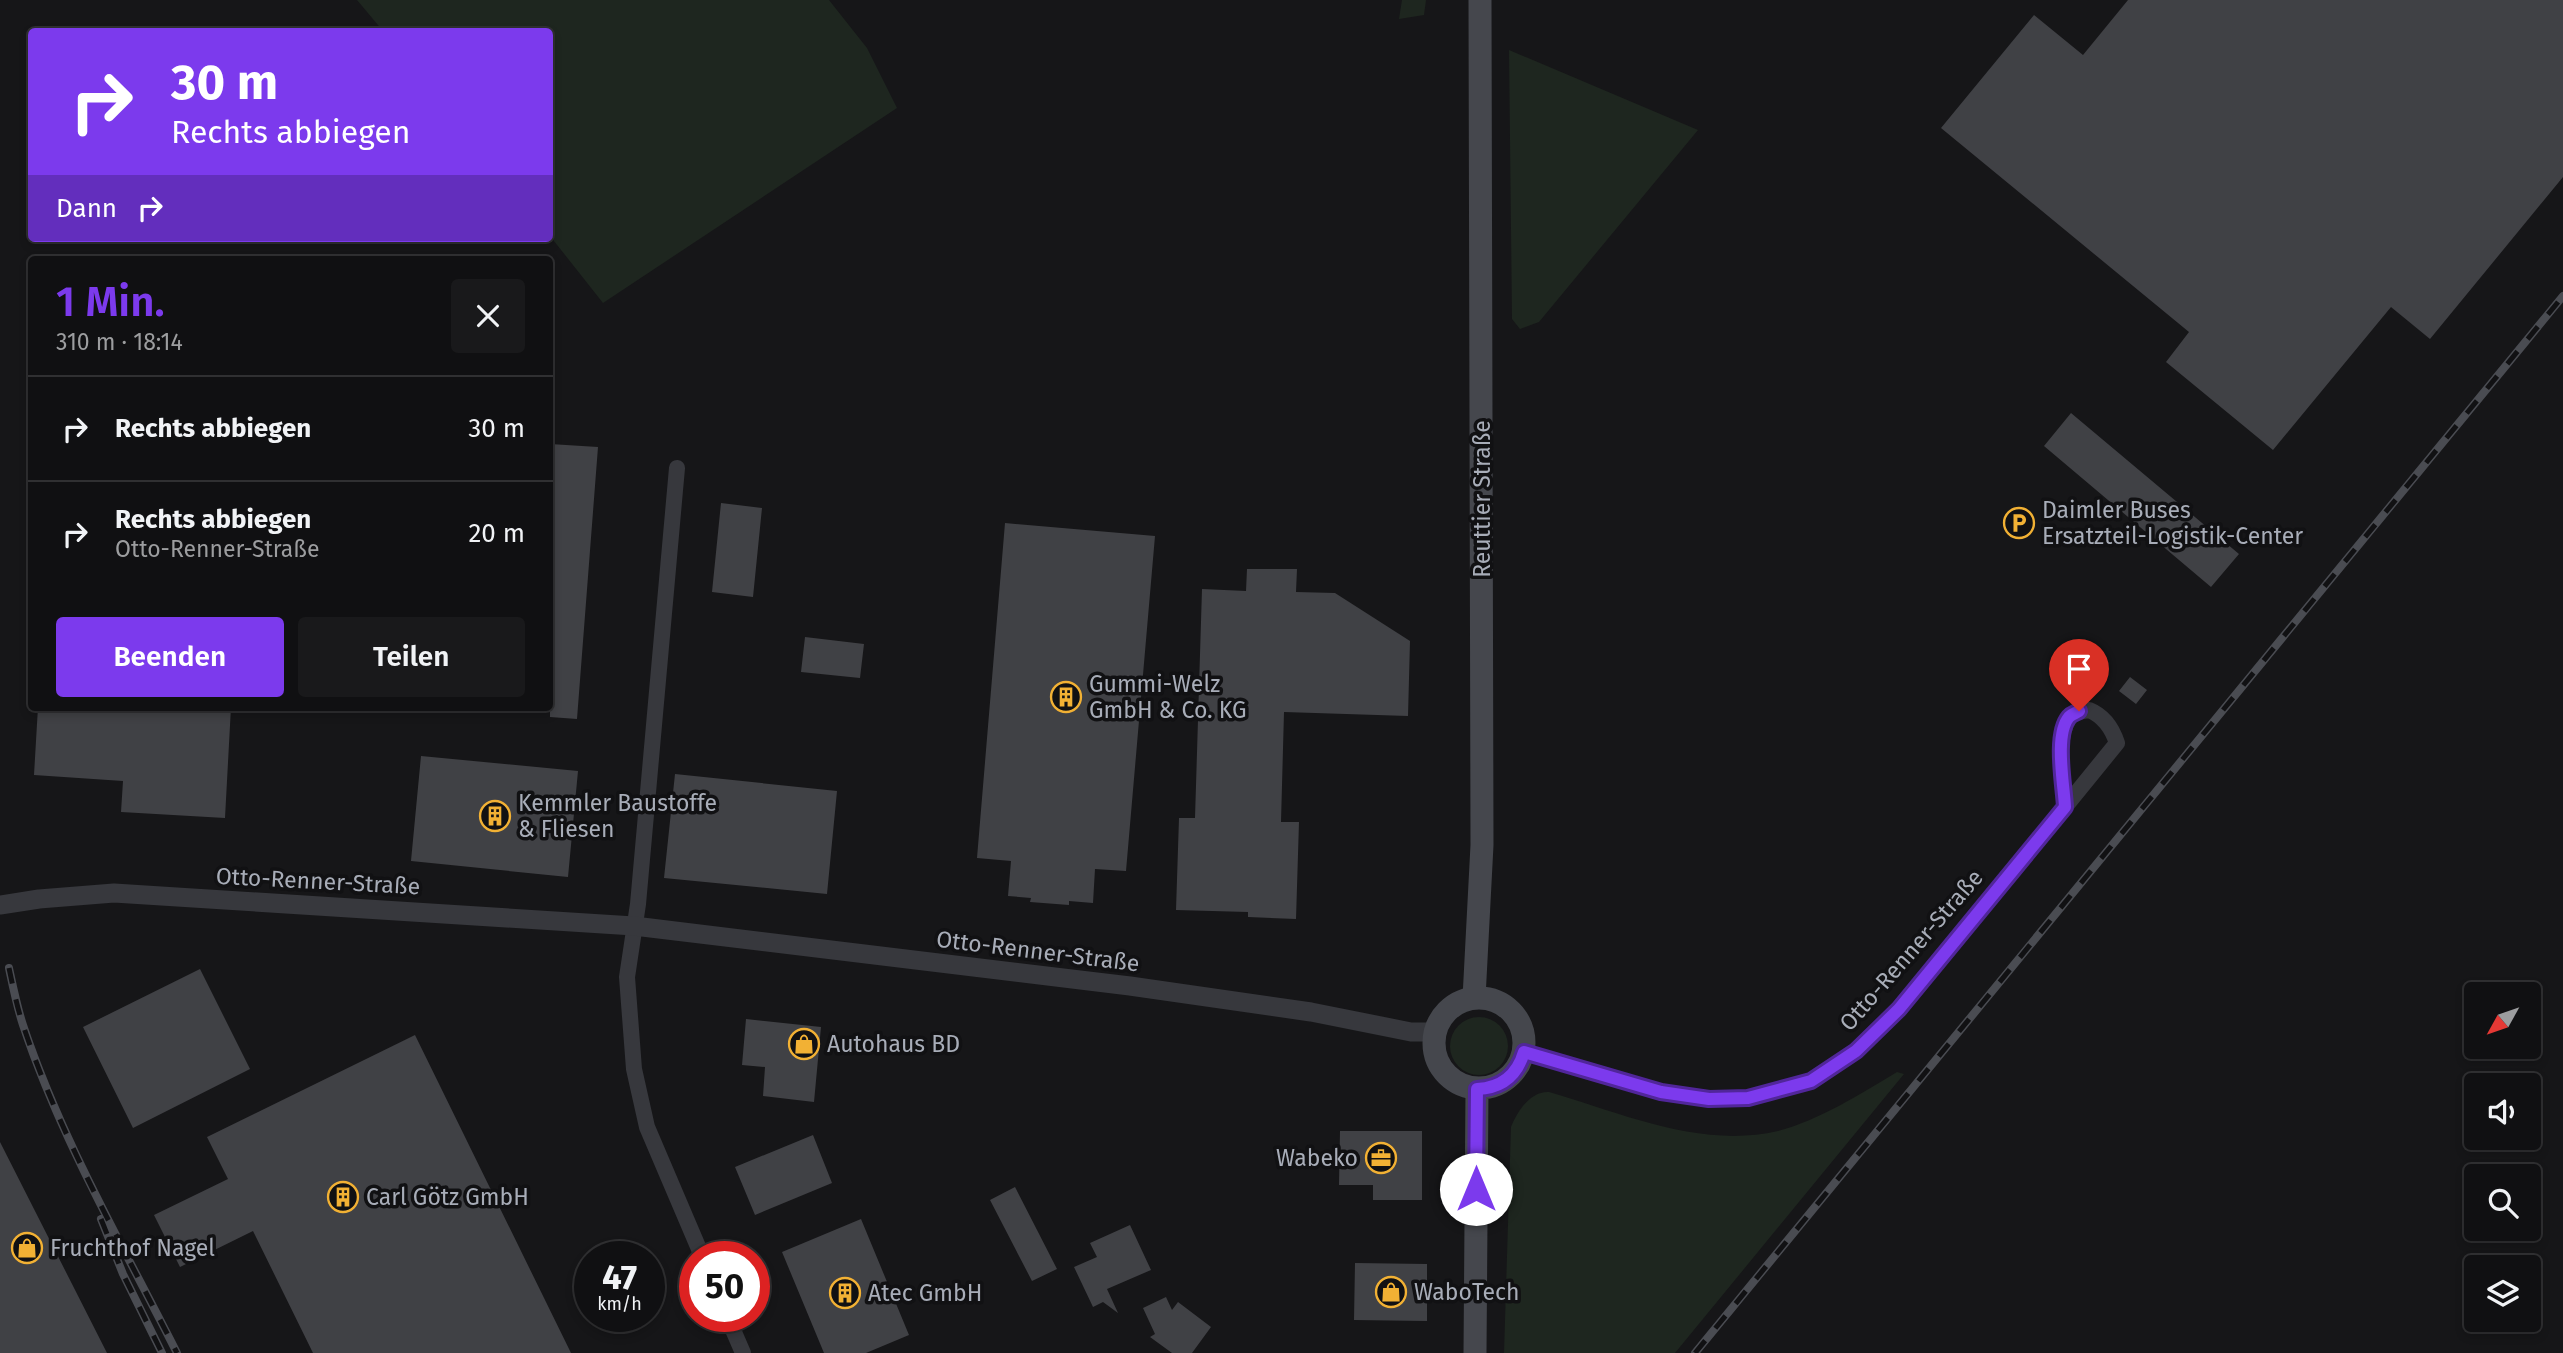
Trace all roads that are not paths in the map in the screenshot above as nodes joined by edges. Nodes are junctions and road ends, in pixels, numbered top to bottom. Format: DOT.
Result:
graph roads {
  1 [pos="1480,0"];
  2 [pos="677,468"];
  3 [pos="2065,807"];
  4 [pos="0,905"];
  5 [pos="634,926"];
  6 [pos="1474,998"];
  7 [pos="1435,1032"];
  8 [pos="1524,1052"];
  9 [pos="1477,1089"];
  10 [pos="696,1241"];
  11 [pos="734,1332"];
  12 [pos="743,1353"];
  13 [pos="1475,1353"];
  1 -- 6 [label="main road, Reuttier Straße"];
  2 -- 5 [label="street"];
  3 -- 3 [label="street, Otto-Renner-Straße"];
  3 -- 8 [label="street, Otto-Renner-Straße"];
  4 -- 5 [label="street, Otto-Renner-Straße"];
  5 -- 7 [label="street, Otto-Renner-Straße"];
  5 -- 10 [label="street"];
  6 -- 7 [label="main road"];
  6 -- 8 [label="main road"];
  7 -- 9 [label="main road"];
  8 -- 9 [label="main road"];
  9 -- 13 [label="main road"];
  11 -- 12 [label="street"];
}
